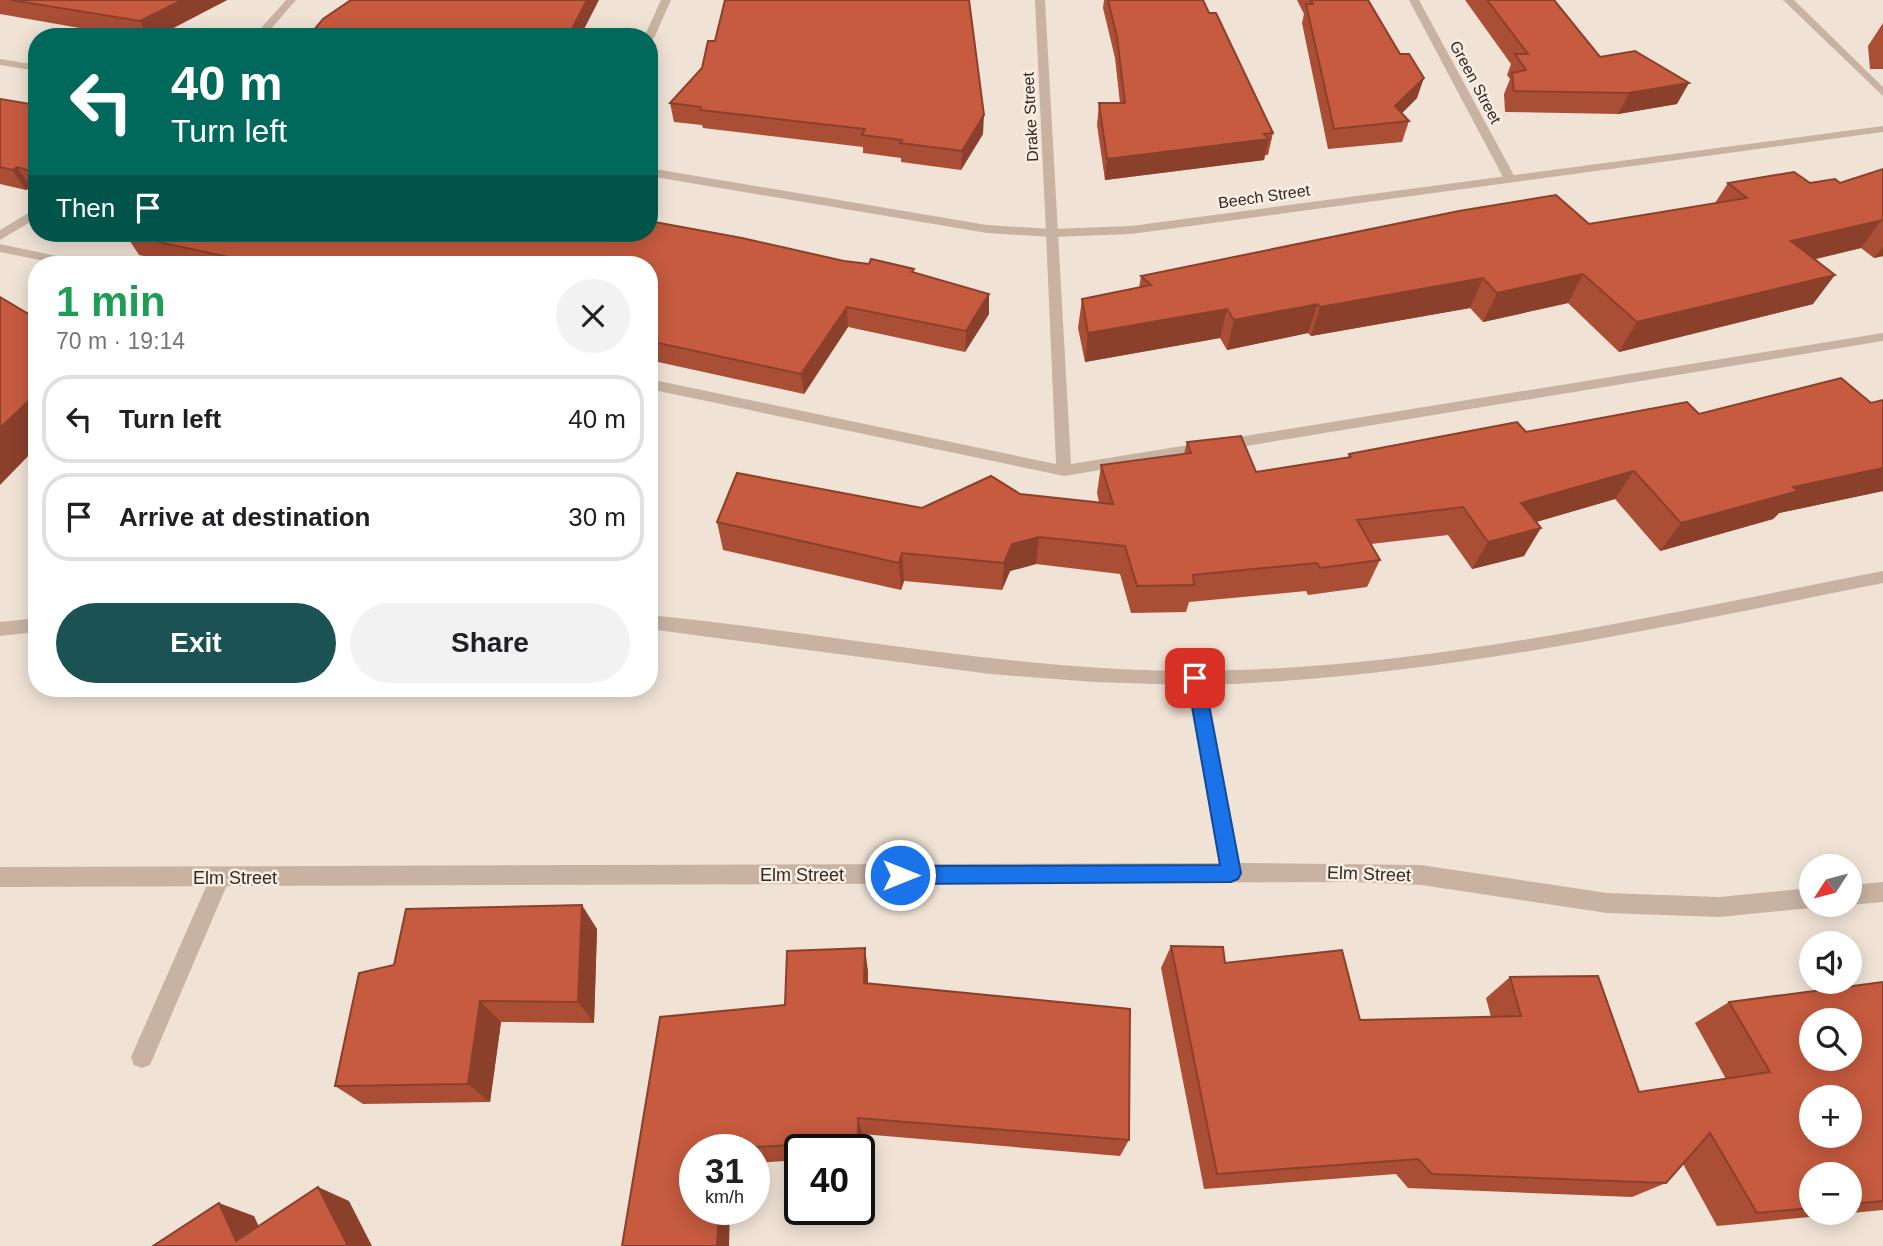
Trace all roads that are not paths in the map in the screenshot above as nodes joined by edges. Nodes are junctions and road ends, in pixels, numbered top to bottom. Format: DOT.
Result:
graph roads {
  1 [pos="291,0"];
  2 [pos="666,0"];
  3 [pos="1040,0"];
  4 [pos="1414,0"];
  5 [pos="1788,0"];
  6 [pos="266,28"];
  7 [pos="653,28"];
  8 [pos="0,61"];
  9 [pos="28,66"];
  10 [pos="1883,93"];
  11 [pos="1883,129"];
  12 [pos="658,174"];
  13 [pos="1510,179"];
  14 [pos="28,218"];
  15 [pos="1052,233"];
  16 [pos="0,236"];
  17 [pos="0,248"];
  18 [pos="38,256"];
  19 [pos="1883,337"];
  20 [pos="658,386"];
  21 [pos="1064,471"];
  22 [pos="1883,577"];
  23 [pos="658,623"];
  24 [pos="28,626"];
  25 [pos="0,629"];
  26 [pos="1195,678"];
  27 [pos="1231,873"];
  28 [pos="0,877"];
  29 [pos="220,878"];
  30 [pos="1883,891"];
  31 [pos="1862,894"];
  32 [pos="1799,899"];
  33 [pos="142,1057"];
  1 -- 6 [label="street"];
  2 -- 7 [label="street"];
  3 -- 15 [label="street, Drake Street"];
  4 -- 13 [label="street, Green Street"];
  5 -- 10 [label="street"];
  8 -- 9 [label="street"];
  11 -- 13 [label="street, Beech Street"];
  12 -- 15 [label="street, Beech Street"];
  13 -- 15 [label="street, Beech Street"];
  14 -- 16 [label="street"];
  15 -- 21 [label="street, Drake Street"];
  17 -- 18 [label="street"];
  19 -- 21 [label="street"];
  20 -- 21 [label="street"];
  22 -- 26 [label="street"];
  23 -- 26 [label="street"];
  24 -- 25 [label="street"];
  26 -- 27 [label="street"];
  27 -- 29 [label="street, Elm Street"];
  27 -- 32 [label="street, Elm Street"];
  28 -- 29 [label="street, Elm Street"];
  29 -- 33 [label="street"];
  30 -- 31 [label="street"];
}
